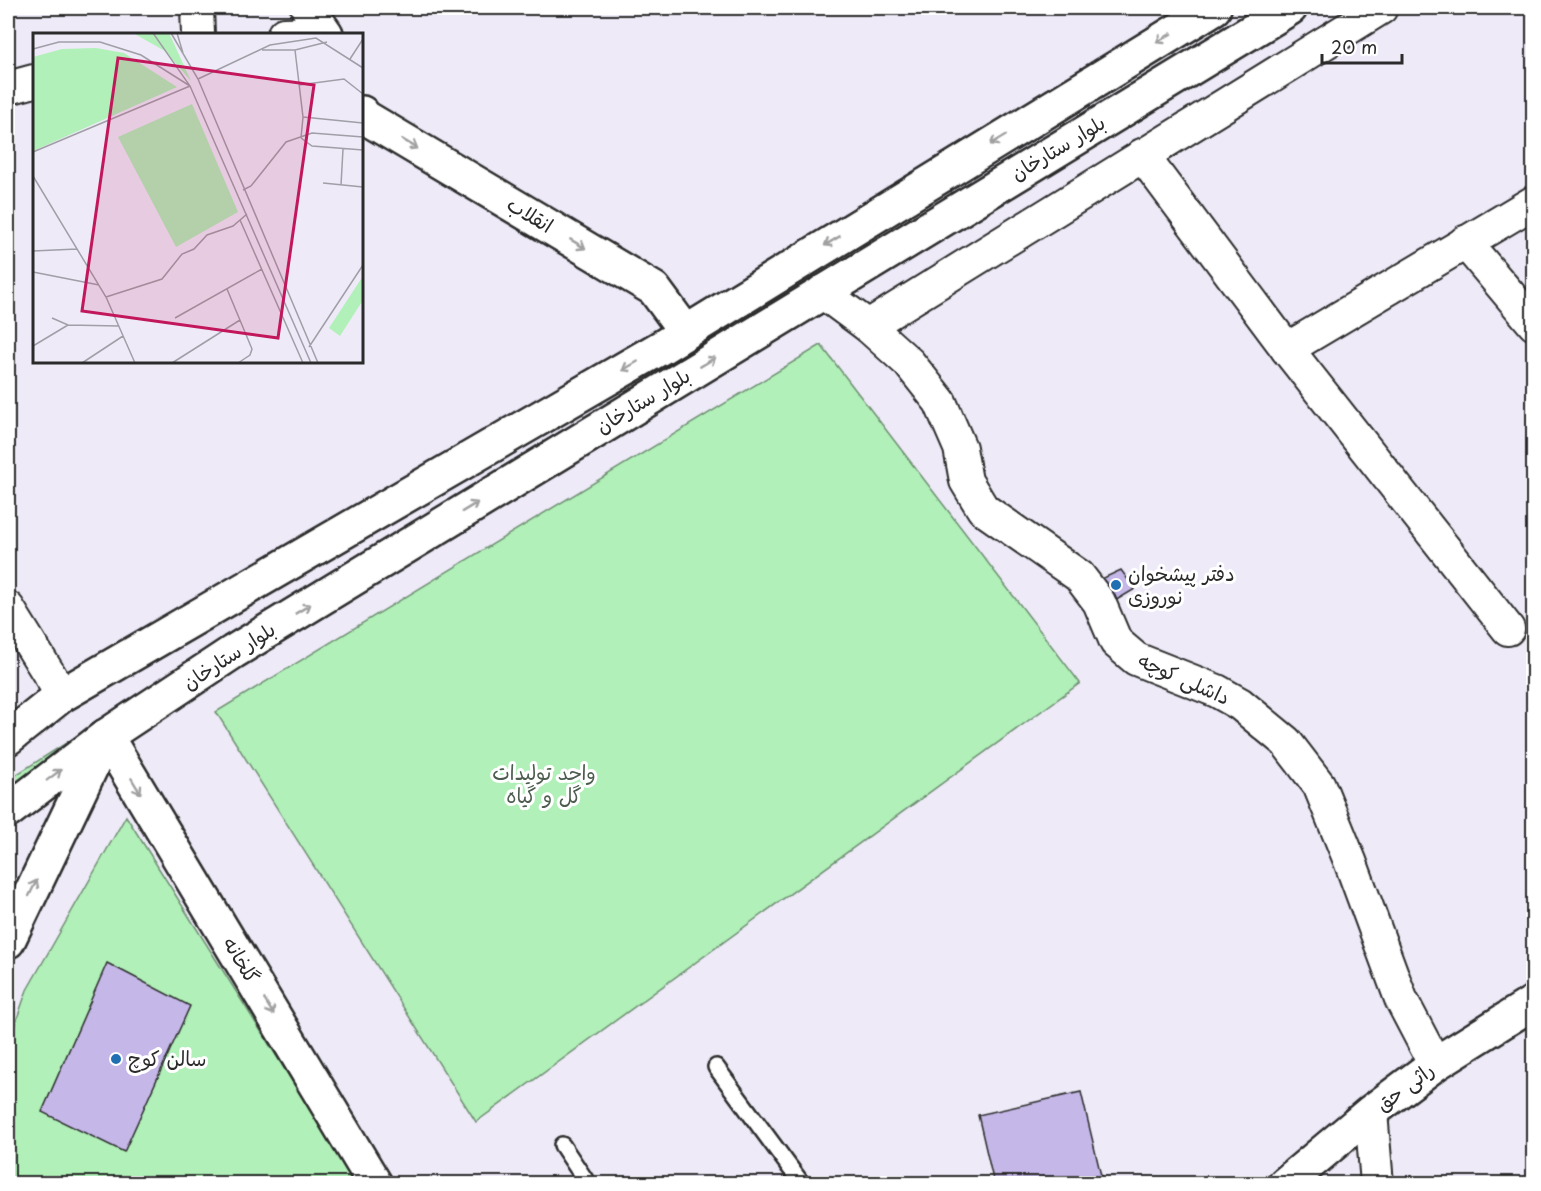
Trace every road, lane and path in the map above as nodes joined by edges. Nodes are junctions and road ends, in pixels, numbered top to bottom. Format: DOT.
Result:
graph roads {
  1 [pos="197,8"];
  2 [pos="1214,8"];
  3 [pos="1290,8"];
  4 [pos="1381,8"];
  5 [pos="324,21"];
  6 [pos="198,33"];
  7 [pos="287,33"];
  8 [pos="363,116"];
  9 [pos="1143,155"];
  10 [pos="1533,202"];
  11 [pos="1465,242"];
  12 [pos="822,292"];
  13 [pos="1533,324"];
  14 [pos="868,326"];
  15 [pos="685,331"];
  16 [pos="1287,349"];
  17 [pos="8,608"];
  18 [pos="1508,629"];
  19 [pos="62,695"];
  20 [pos="106,736"];
  21 [pos="8,738"];
  22 [pos="8,811"];
  23 [pos="8,941"];
  24 [pos="1533,1002"];
  25 [pos="1436,1064"];
  26 [pos="716,1067"];
  27 [pos="1371,1112"];
  28 [pos="562,1145"];
  29 [pos="375,1184"];
  30 [pos="588,1184"];
  31 [pos="802,1184"];
  32 [pos="1284,1184"];
  33 [pos="1377,1184"];
  1 -- 6 [label="street"];
  2 -- 15 [label="main road, بلوار ستارخان, one-way"];
  3 -- 12 [label="main road, بلوار ستارخان"];
  4 -- 9 [label="street"];
  5 -- 7 [label="street"];
  8 -- 15 [label="main road, انقلاب, one-way"];
  9 -- 14 [label="street"];
  9 -- 16 [label="street"];
  10 -- 11 [label="street"];
  11 -- 13 [label="street"];
  11 -- 16 [label="street"];
  12 -- 14 [label="street, داشلی کوچه"];
  20 -- 12 [label="main road, بلوار ستارخان, one-way"];
  14 -- 25 [label="street, داشلی کوچه"];
  15 -- 19 [label="main road, بلوار ستارخان, one-way"];
  16 -- 18 [label="street"];
  17 -- 19 [label="street"];
  19 -- 21 [label="main road, بلوار ستارخان"];
  22 -- 20 [label="main road, بلوار ستارخان, one-way"];
  23 -- 20 [label="main road, one-way"];
  20 -- 29 [label="main road, گلخانه, one-way"];
  24 -- 25 [label="main road, راثی حق"];
  25 -- 27 [label="main road, راثی حق"];
  26 -- 31 [label="lane"];
  27 -- 32 [label="main road, راثی حق"];
  27 -- 33 [label="street"];
  28 -- 30 [label="lane"];
}
